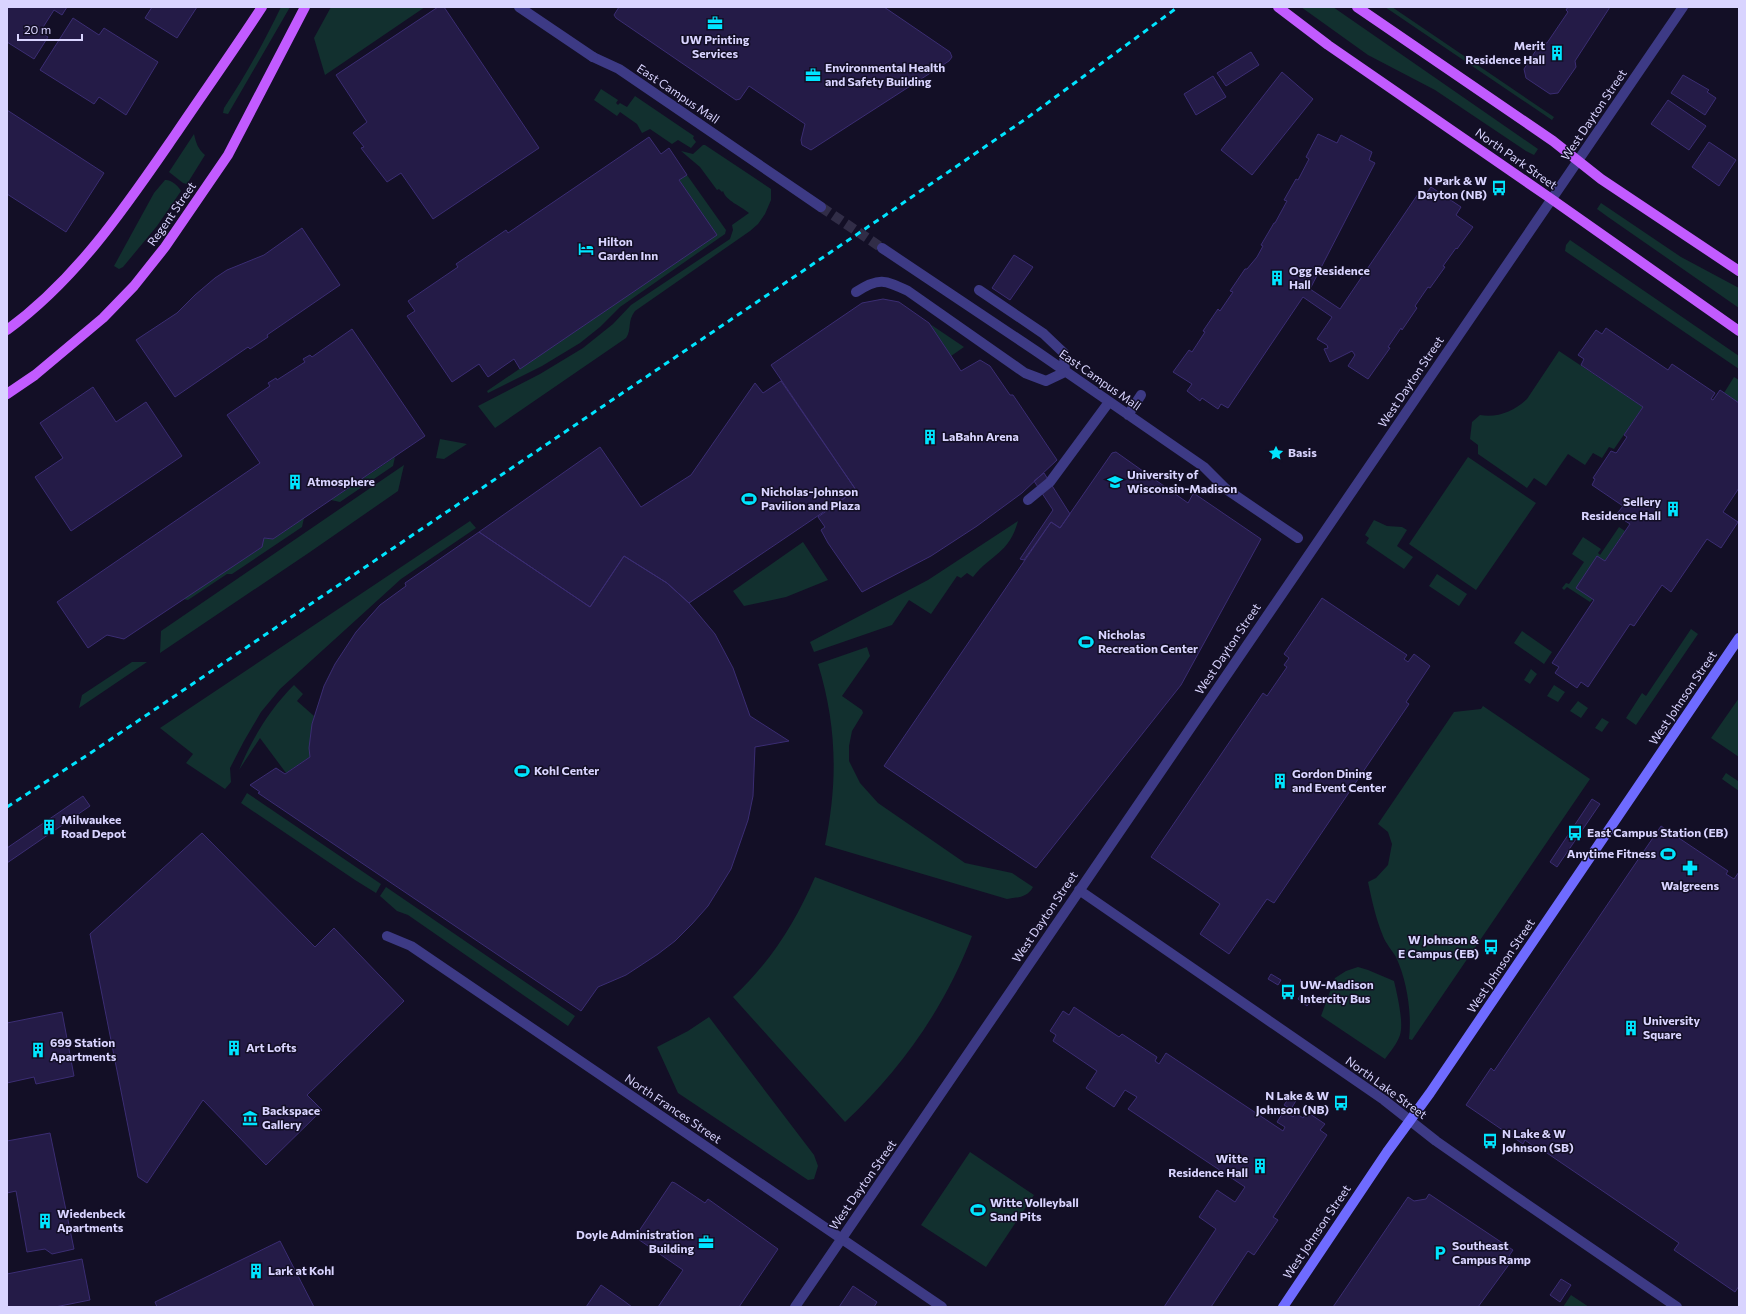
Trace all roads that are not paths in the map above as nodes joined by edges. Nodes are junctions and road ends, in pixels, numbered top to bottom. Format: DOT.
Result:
graph roads {
  1 [pos="262,7"];
  2 [pos="305,7"];
  3 [pos="519,7"];
  4 [pos="1278,7"];
  5 [pos="1356,7"];
  6 [pos="1683,7"];
  7 [pos="1578,162"];
  8 [pos="1550,198"];
  9 [pos="821,207"];
  10 [pos="882,248"];
  11 [pos="1739,271"];
  12 [pos="979,290"];
  13 [pos="856,292"];
  14 [pos="7,330"];
  15 [pos="1739,331"];
  16 [pos="1065,372"];
  17 [pos="7,394"];
  18 [pos="1141,395"];
  19 [pos="1109,402"];
  20 [pos="1128,415"];
  21 [pos="1028,500"];
  22 [pos="1298,538"];
  23 [pos="1739,638"];
  24 [pos="1079,890"];
  25 [pos="387,936"];
  26 [pos="1410,1122"];
  27 [pos="842,1239"];
  28 [pos="795,1307"];
  29 [pos="942,1307"];
  30 [pos="1282,1307"];
  31 [pos="1677,1307"];
  1 -- 14 [label="main road"];
  2 -- 17 [label="main road, Regent Street"];
  3 -- 9 [label="street, East Campus Mall"];
  4 -- 8 [label="main road, North Park Street"];
  5 -- 7 [label="main road"];
  6 -- 7 [label="street, West Dayton Street"];
  7 -- 8 [label="street, West Dayton Street"];
  7 -- 11 [label="main road"];
  8 -- 15 [label="main road, North Park Street"];
  8 -- 24 [label="street, West Dayton Street"];
  10 -- 16 [label="street, East Campus Mall"];
  12 -- 16 [label="street"];
  13 -- 16 [label="street"];
  16 -- 19 [label="street, East Campus Mall"];
  18 -- 20 [label="street"];
  19 -- 20 [label="street, East Campus Mall"];
  19 -- 21 [label="street"];
  20 -- 22 [label="street, East Campus Mall"];
  23 -- 26 [label="main road, West Johnson Street"];
  24 -- 26 [label="street, North Lake Street"];
  24 -- 27 [label="street, West Dayton Street"];
  25 -- 27 [label="street, North Frances Street"];
  26 -- 30 [label="main road, West Johnson Street"];
  26 -- 31 [label="street, North Lake Street"];
  27 -- 28 [label="street, West Dayton Street"];
  27 -- 29 [label="street, North Frances Street"];
}
